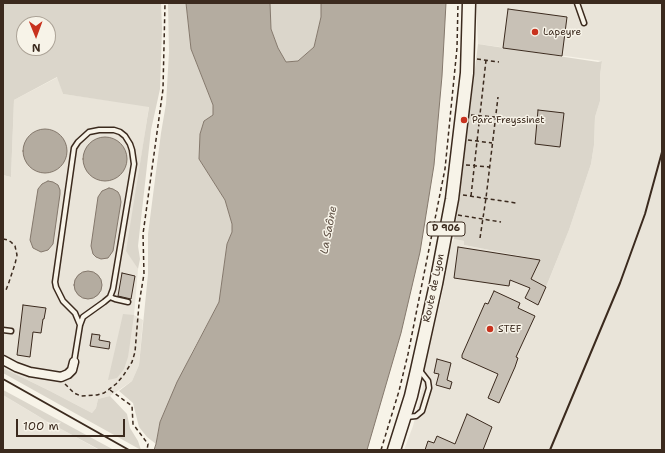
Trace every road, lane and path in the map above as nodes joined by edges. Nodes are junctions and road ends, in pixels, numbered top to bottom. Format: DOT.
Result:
graph roads {
  1 [pos="165,3"];
  2 [pos="458,3"];
  3 [pos="469,3"];
  4 [pos="577,3"];
  5 [pos="584,23"];
  6 [pos="471,59"];
  7 [pos="486,60"];
  8 [pos="499,62"];
  9 [pos="498,97"];
  10 [pos="467,114"];
  11 [pos="480,115"];
  12 [pos="496,117"];
  13 [pos="454,138"];
  14 [pos="477,141"];
  15 [pos="492,143"];
  16 [pos="460,164"];
  17 [pos="474,166"];
  18 [pos="489,167"];
  19 [pos="457,194"];
  20 [pos="471,196"];
  21 [pos="486,198"];
  22 [pos="516,203"];
  23 [pos="483,219"];
  24 [pos="452,221"];
  25 [pos="501,222"];
  26 [pos="480,238"];
  27 [pos="3,239"];
  28 [pos="3,292"];
  29 [pos="110,297"];
  30 [pos="128,302"];
  31 [pos="80,325"];
  32 [pos="3,330"];
  33 [pos="11,331"];
  34 [pos="3,360"];
  35 [pos="74,362"];
  36 [pos="61,377"];
  37 [pos="109,390"];
  38 [pos="148,450"];
  39 [pos="381,450"];
  40 [pos="394,450"];
  1 -- 37 [label="path"];
  2 -- 13 [label="path"];
  3 -- 13 [label="main road, Route de Lyon / D 906"];
  4 -- 5 [label="lane"];
  6 -- 7 [label="path"];
  7 -- 8 [label="path"];
  7 -- 11 [label="path"];
  9 -- 12 [label="path"];
  10 -- 11 [label="path"];
  11 -- 12 [label="path"];
  11 -- 14 [label="path"];
  12 -- 15 [label="path"];
  13 -- 14 [label="path"];
  13 -- 24 [label="main road, Route de Lyon / D 906"];
  13 -- 39 [label="path"];
  14 -- 15 [label="path"];
  14 -- 17 [label="path"];
  15 -- 18 [label="path"];
  16 -- 17 [label="path"];
  17 -- 18 [label="path"];
  17 -- 20 [label="path"];
  18 -- 21 [label="path"];
  19 -- 20 [label="path"];
  20 -- 21 [label="path"];
  21 -- 22 [label="path"];
  21 -- 23 [label="path"];
  23 -- 24 [label="path"];
  23 -- 25 [label="path"];
  23 -- 26 [label="path"];
  24 -- 40 [label="main road, Route de Lyon / D 906"];
  27 -- 28 [label="path"];
  29 -- 30 [label="lane"];
  29 -- 31 [label="lane"];
  29 -- 31 [label="lane"];
  31 -- 35 [label="lane"];
  32 -- 33 [label="lane"];
  34 -- 36 [label="street"];
  35 -- 36 [label="street"];
  36 -- 37 [label="path"];
  37 -- 38 [label="path"];
}
